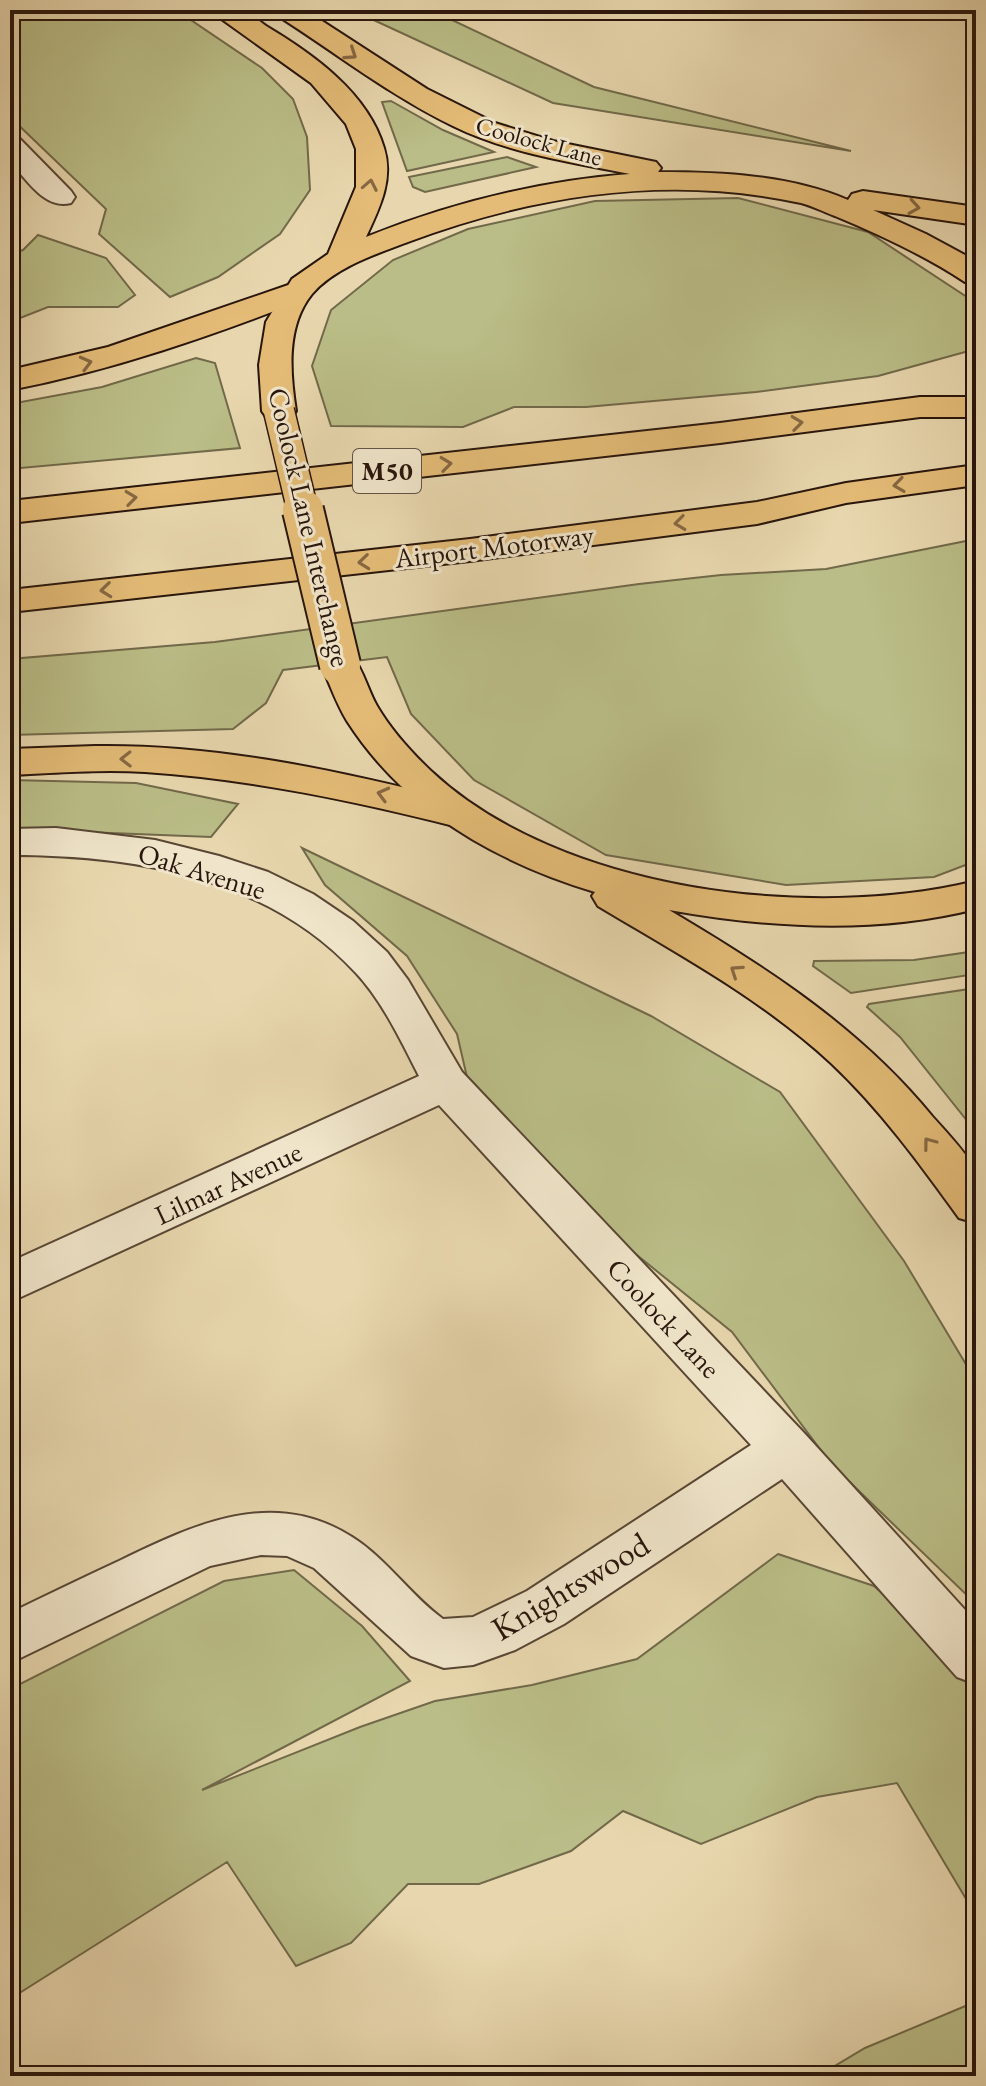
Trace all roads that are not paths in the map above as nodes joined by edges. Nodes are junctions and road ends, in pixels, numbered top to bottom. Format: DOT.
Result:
graph roads {
  1 [pos="222,10"];
  2 [pos="287,10"];
  3 [pos="10,145"];
  4 [pos="725,183"];
  5 [pos="808,195"];
  6 [pos="60,197"];
  7 [pos="976,216"];
  8 [pos="342,258"];
  9 [pos="976,275"];
  10 [pos="297,291"];
  11 [pos="10,380"];
  12 [pos="976,389"];
  13 [pos="920,407"];
  14 [pos="976,407"];
  15 [pos="976,475"];
  16 [pos="976,503"];
  17 [pos="10,512"];
  18 [pos="757,513"];
  19 [pos="10,601"];
  20 [pos="10,762"];
  21 [pos="458,814"];
  22 [pos="10,842"];
  23 [pos="566,867"];
  24 [pos="976,895"];
  25 [pos="371,962"];
  26 [pos="445,1083"];
  27 [pos="976,1205"];
  28 [pos="10,1283"];
  29 [pos="786,1448"];
  30 [pos="10,1639"];
  31 [pos="976,1660"];
  8 -- 1 [label="main road, one-way"];
  2 -- 4 [label="main road, Coolock Lane, one-way"];
  3 -- 6 [label="street"];
  4 -- 5 [label="main road, Coolock Lane Interchange"];
  4 -- 8 [label="main road, Coolock Lane Interchange"];
  5 -- 7 [label="main road, one-way"];
  5 -- 9 [label="main road, Coolock Lane Interchange"];
  8 -- 10 [label="main road, Coolock Lane Interchange"];
  11 -- 10 [label="main road, one-way"];
  10 -- 21 [label="main road, Coolock Lane Interchange, bridge"];
  12 -- 13 [label="main road"];
  13 -- 14 [label="main road, M50"];
  17 -- 13 [label="main road, M50, one-way"];
  15 -- 18 [label="main road, Airport Motorway, one-way"];
  16 -- 18 [label="main road"];
  18 -- 19 [label="main road, Airport Motorway, one-way"];
  21 -- 20 [label="main road, one-way"];
  21 -- 23 [label="main road, Coolock Lane Interchange"];
  22 -- 25 [label="street, Oak Avenue"];
  23 -- 24 [label="main road, Coolock Lane Interchange"];
  27 -- 23 [label="main road, one-way"];
  25 -- 26 [label="street, Coolock Lane"];
  26 -- 28 [label="street, Lilmar Avenue"];
  26 -- 29 [label="street, Coolock Lane"];
  29 -- 30 [label="street, Knightswood"];
  29 -- 31 [label="street, Coolock Lane"];
}
